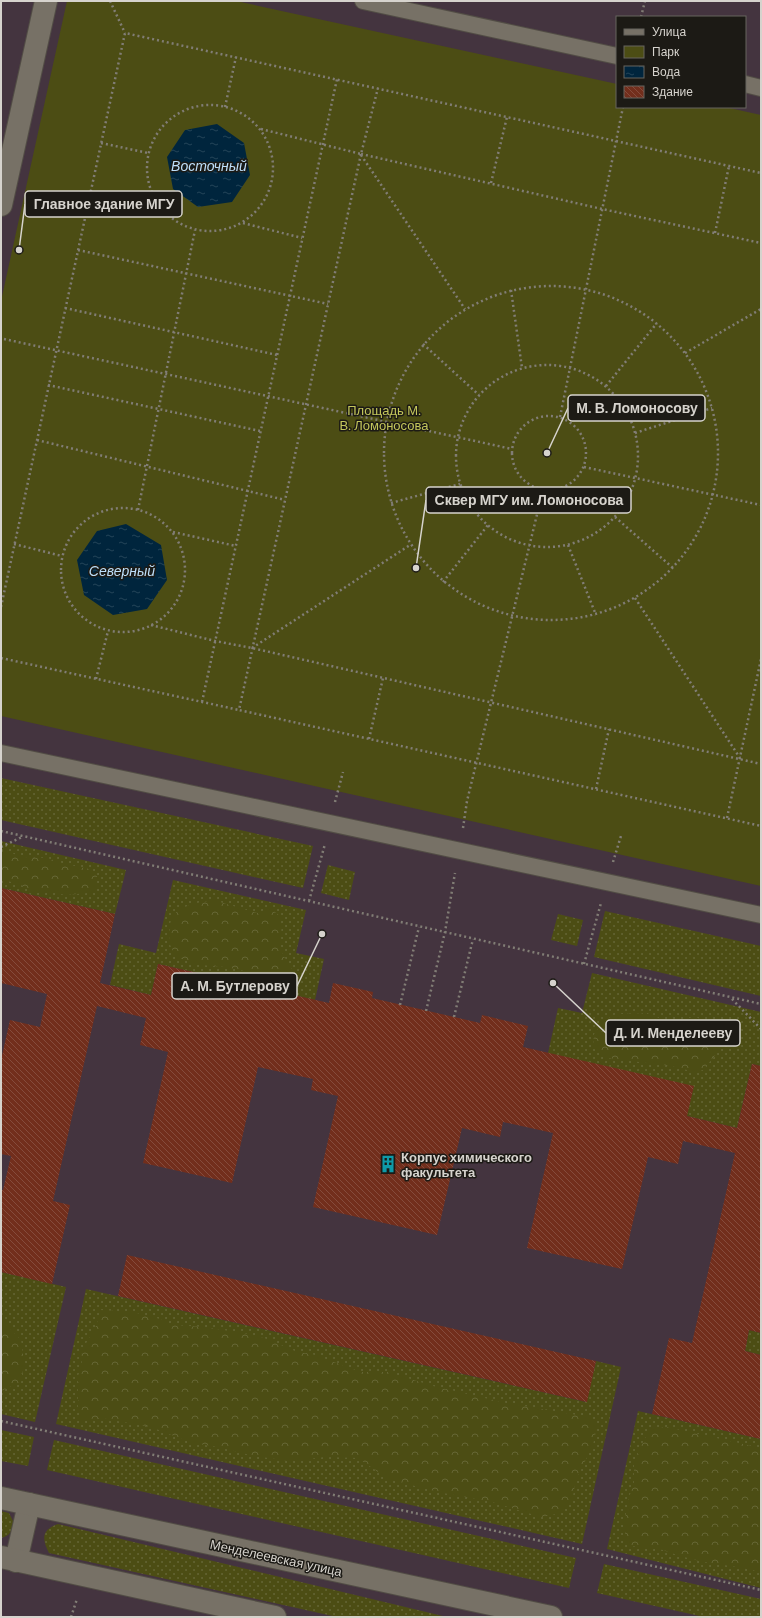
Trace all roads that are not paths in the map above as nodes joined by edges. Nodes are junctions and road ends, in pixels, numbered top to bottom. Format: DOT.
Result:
graph roads {
  1 [pos="46,1"];
  2 [pos="363,1"];
  3 [pos="616,56"];
  4 [pos="746,84"];
  5 [pos="761,88"];
  6 [pos="1,206"];
  7 [pos="1,754"];
  8 [pos="761,915"];
  9 [pos="1,1498"];
  10 [pos="29,1504"];
  11 [pos="9,1559"];
  12 [pos="275,1617"];
  13 [pos="551,1617"];
  1 -- 6 [label="street"];
  2 -- 3 [label="lane"];
  4 -- 5 [label="lane"];
  7 -- 8 [label="lane"];
  9 -- 10 [label="street, Менделеевская улица"];
  10 -- 11 [label="street"];
  10 -- 13 [label="street, Менделеевская улица"];
  11 -- 12 [label="street"];
}
